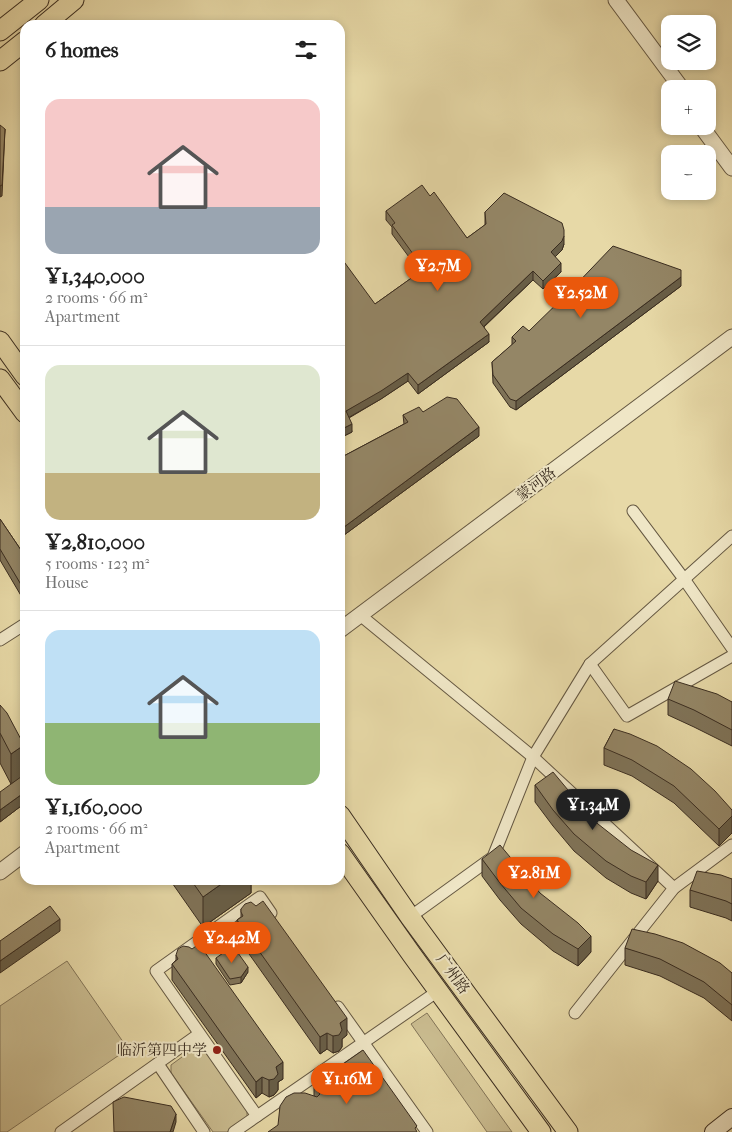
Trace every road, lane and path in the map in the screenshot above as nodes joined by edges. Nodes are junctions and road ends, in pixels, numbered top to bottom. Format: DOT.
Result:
graph roads {
  1 [pos="39,0"];
  2 [pos="74,0"];
  3 [pos="608,0"];
  4 [pos="616,0"];
  5 [pos="50,20"];
  6 [pos="0,31"];
  7 [pos="20,45"];
  8 [pos="0,61"];
  9 [pos="666,80"];
  10 [pos="675,80"];
  11 [pos="716,133"];
  12 [pos="708,135"];
  13 [pos="732,155"];
  14 [pos="732,168"];
  15 [pos="732,337"];
  16 [pos="0,341"];
  17 [pos="20,369"];
  18 [pos="0,379"];
  19 [pos="20,406"];
  20 [pos="633,510"];
  21 [pos="732,536"];
  22 [pos="684,579"];
  23 [pos="360,615"];
  24 [pos="345,626"];
  25 [pos="20,627"];
  26 [pos="0,640"];
  27 [pos="732,648"];
  28 [pos="732,656"];
  29 [pos="590,664"];
  30 [pos="533,757"];
  31 [pos="345,822"];
  32 [pos="732,845"];
  33 [pos="20,857"];
  34 [pos="345,860"];
  35 [pos="20,868"];
  36 [pos="0,872"];
  37 [pos="0,883"];
  38 [pos="674,888"];
  39 [pos="410,917"];
  40 [pos="278,922"];
  41 [pos="438,991"];
  42 [pos="329,994"];
  43 [pos="575,1013"];
  44 [pos="200,1034"];
  45 [pos="363,1042"];
  46 [pos="158,1064"];
  47 [pos="257,1116"];
  48 [pos="732,1118"];
  49 [pos="568,1131"];
  50 [pos="61,1132"];
  51 [pos="204,1132"];
  52 [pos="234,1132"];
  53 [pos="427,1132"];
  54 [pos="541,1132"];
  55 [pos="713,1132"];
  1 -- 6 [label="main road"];
  2 -- 5 [label="main road"];
  3 -- 9 [label="street"];
  4 -- 10 [label="street"];
  7 -- 8 [label="main road"];
  11 -- 13 [label="street"];
  12 -- 14 [label="street"];
  15 -- 23 [label="street, 蒙河路"];
  16 -- 17 [label="main road"];
  18 -- 19 [label="main road"];
  20 -- 22 [label="street"];
  21 -- 22 [label="street"];
  22 -- 27 [label="street"];
  22 -- 29 [label="street"];
  23 -- 24 [label="street, 蒙河路"];
  23 -- 30 [label="street"];
  25 -- 26 [label="street"];
  28 -- 29 [label="street"];
  29 -- 30 [label="street"];
  30 -- 38 [label="street"];
  30 -- 39 [label="street"];
  31 -- 39 [label="main road, 广州路"];
  32 -- 38 [label="street"];
  33 -- 36 [label="street"];
  34 -- 41 [label="main road, 广州路"];
  35 -- 37 [label="street"];
  38 -- 43 [label="street"];
  39 -- 49 [label="main road, 广州路"];
  40 -- 44 [label="street"];
  41 -- 45 [label="street"];
  41 -- 54 [label="main road, 广州路"];
  42 -- 45 [label="street"];
  44 -- 46 [label="street"];
  44 -- 47 [label="street"];
  45 -- 47 [label="street"];
  45 -- 53 [label="street"];
  46 -- 50 [label="street"];
  46 -- 51 [label="street"];
  47 -- 52 [label="street"];
  48 -- 55 [label="main road"];
}
